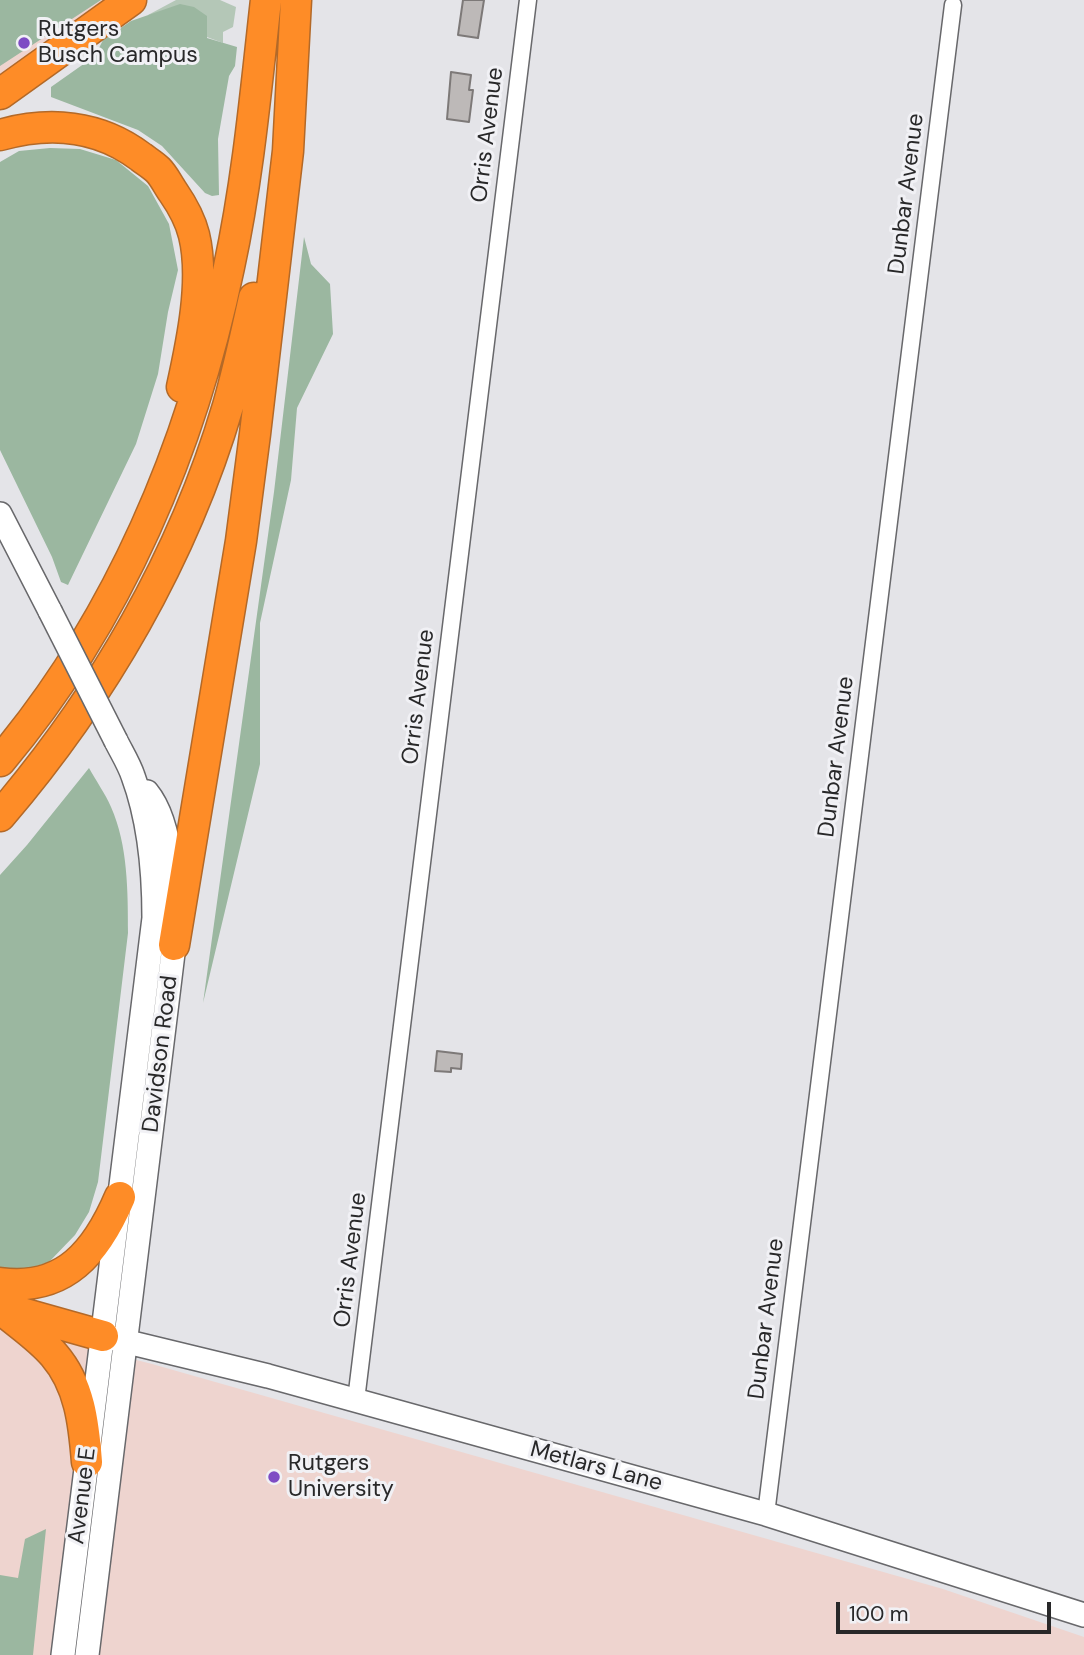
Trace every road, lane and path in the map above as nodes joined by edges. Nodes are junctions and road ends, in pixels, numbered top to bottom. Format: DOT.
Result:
graph roads {
  1 [pos="131,0"];
  2 [pos="266,0"];
  3 [pos="295,0"];
  4 [pos="528,0"];
  5 [pos="953,5"];
  6 [pos="0,94"];
  7 [pos="0,135"];
  8 [pos="0,514"];
  9 [pos="129,562"];
  10 [pos="0,761"];
  11 [pos="133,776"];
  12 [pos="0,816"];
  13 [pos="174,945"];
  14 [pos="120,1198"];
  15 [pos="0,1283"];
  16 [pos="0,1308"];
  17 [pos="115,1339"];
  18 [pos="356,1400"];
  19 [pos="87,1462"];
  20 [pos="766,1514"];
  21 [pos="1084,1615"];
  22 [pos="63,1655"];
  23 [pos="87,1655"];
  1 -- 6 [label="highway"];
  2 -- 9 [label="highway"];
  3 -- 12 [label="highway"];
  3 -- 13 [label="highway"];
  4 -- 18 [label="street, Orris Avenue"];
  5 -- 20 [label="street, Dunbar Avenue"];
  7 -- 9 [label="highway"];
  8 -- 11 [label="main road, Davidson Road, bridge"];
  9 -- 10 [label="highway"];
  11 -- 13 [label="main road, Davidson Road"];
  11 -- 14 [label="main road, Davidson Road"];
  13 -- 17 [label="main road, Davidson Road"];
  14 -- 15 [label="highway"];
  14 -- 17 [label="main road, Davidson Road"];
  16 -- 17 [label="highway"];
  16 -- 19 [label="highway"];
  17 -- 18 [label="main road, Metlars Lane"];
  17 -- 19 [label="main road, Avenue E"];
  17 -- 23 [label="main road, Avenue E"];
  18 -- 20 [label="main road, Metlars Lane"];
  19 -- 22 [label="main road, Avenue E"];
  20 -- 21 [label="main road, Metlars Lane"];
}
